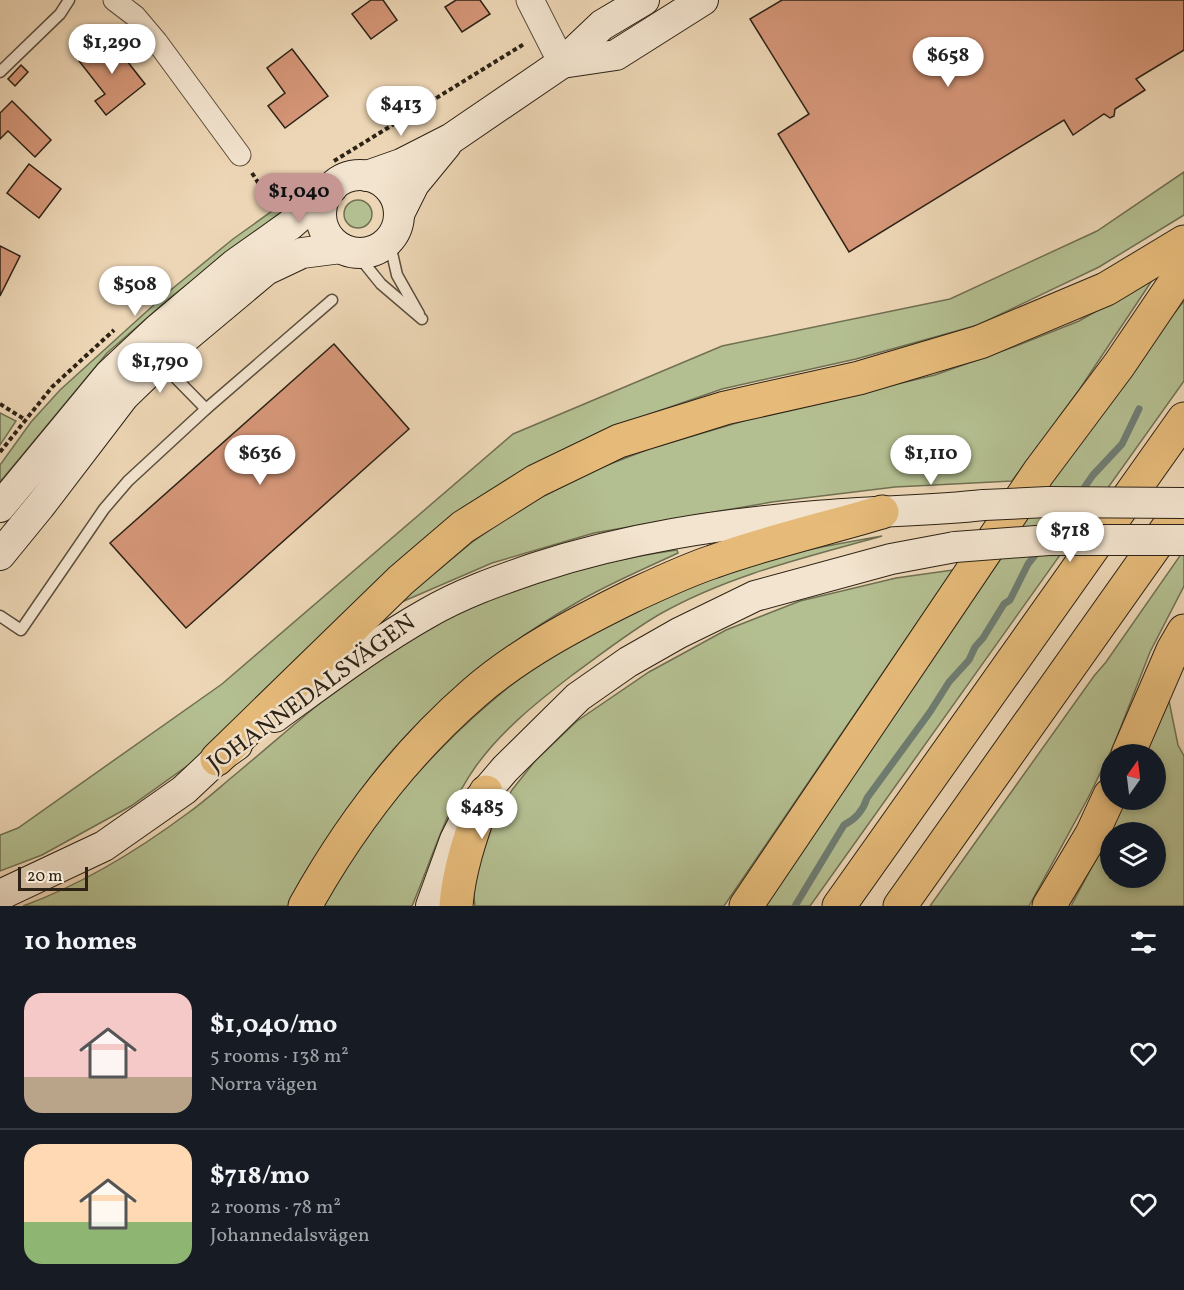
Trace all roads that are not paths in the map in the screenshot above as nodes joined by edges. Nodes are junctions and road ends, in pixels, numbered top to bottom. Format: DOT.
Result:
graph roads {
  1 [pos="69,0"];
  2 [pos="114,0"];
  3 [pos="530,0"];
  4 [pos="645,0"];
  5 [pos="704,0"];
  6 [pos="562,63"];
  7 [pos="0,72"];
  8 [pos="452,138"];
  9 [pos="240,155"];
  10 [pos="367,176"];
  11 [pos="332,188"];
  12 [pos="394,227"];
  13 [pos="1184,242"];
  14 [pos="348,251"];
  15 [pos="1184,269"];
  16 [pos="332,300"];
  17 [pos="160,361"];
  18 [pos="206,409"];
  19 [pos="1184,419"];
  20 [pos="1184,504"];
  21 [pos="0,507"];
  22 [pos="882,512"];
  23 [pos="1184,540"];
  24 [pos="0,555"];
  25 [pos="0,616"];
  26 [pos="1184,631"];
  27 [pos="1132,744"];
  28 [pos="217,759"];
  29 [pos="486,792"];
  30 [pos="1103,810"];
  31 [pos="0,895"];
  32 [pos="305,906"];
  33 [pos="431,906"];
  34 [pos="456,906"];
  35 [pos="746,906"];
  36 [pos="839,906"];
  37 [pos="900,906"];
  38 [pos="1048,906"];
  1 -- 7 [label="lane"];
  2 -- 9 [label="street"];
  3 -- 6 [label="street"];
  4 -- 6 [label="main road"];
  5 -- 6 [label="main road"];
  6 -- 8 [label="main road"];
  8 -- 10 [label="main road"];
  8 -- 12 [label="main road"];
  10 -- 11 [label="main road"];
  10 -- 12 [label="main road"];
  11 -- 14 [label="main road"];
  11 -- 21 [label="main road"];
  12 -- 14 [label="main road"];
  12 -- 14 [label="lane"];
  13 -- 28 [label="highway"];
  14 -- 17 [label="main road"];
  15 -- 35 [label="highway"];
  16 -- 18 [label="lane"];
  17 -- 18 [label="lane"];
  17 -- 24 [label="main road"];
  18 -- 25 [label="lane"];
  19 -- 36 [label="highway"];
  20 -- 22 [label="main road, JOHANNEDALSVÄGEN, bridge"];
  20 -- 37 [label="highway"];
  22 -- 28 [label="main road, JOHANNEDALSVÄGEN"];
  22 -- 32 [label="highway"];
  23 -- 29 [label="main road, bridge"];
  26 -- 27 [label="highway"];
  28 -- 31 [label="main road, JOHANNEDALSVÄGEN"];
  29 -- 33 [label="main road"];
  29 -- 34 [label="highway"];
  30 -- 38 [label="highway"];
}
